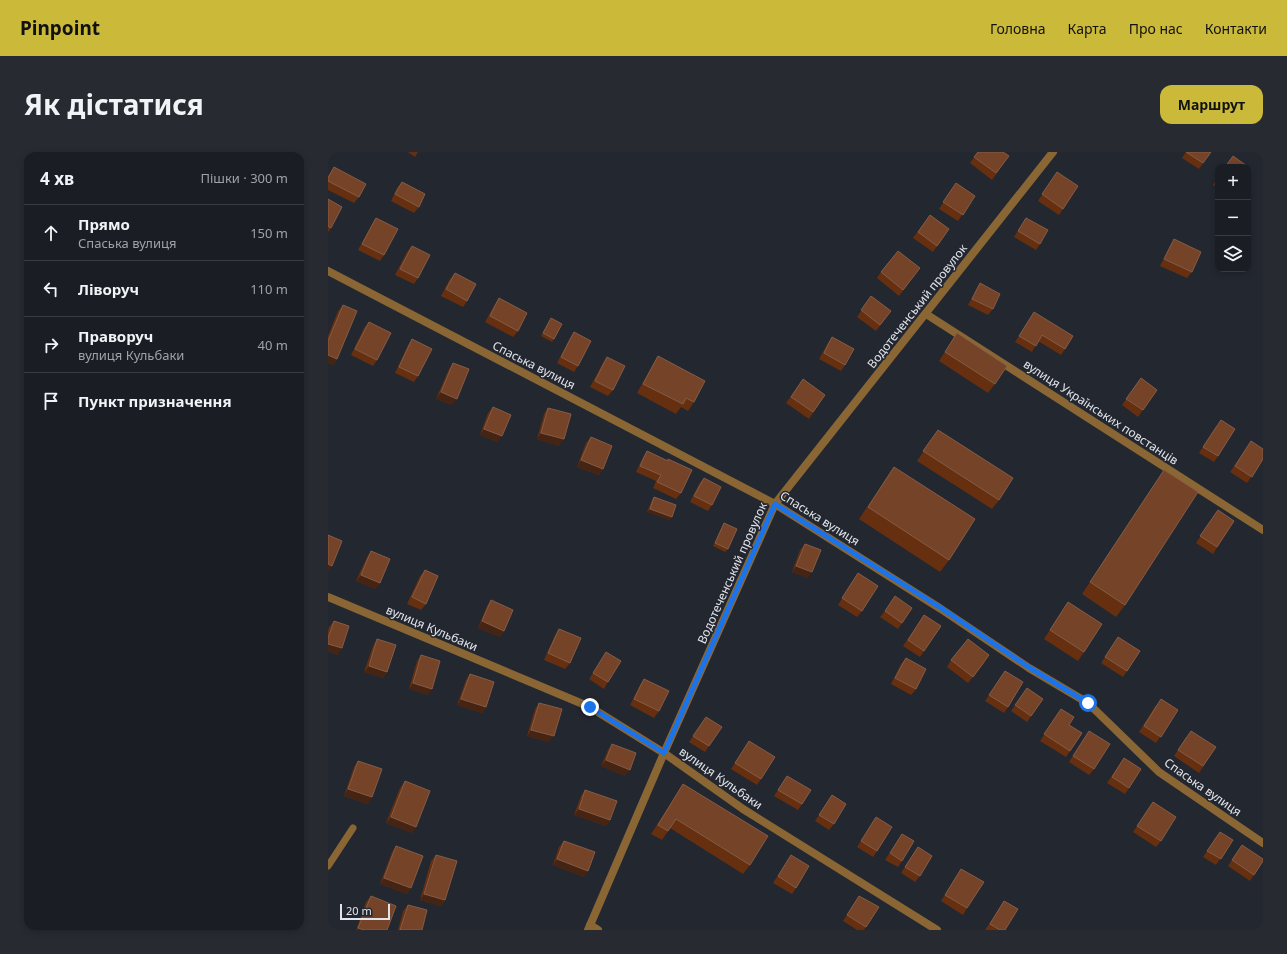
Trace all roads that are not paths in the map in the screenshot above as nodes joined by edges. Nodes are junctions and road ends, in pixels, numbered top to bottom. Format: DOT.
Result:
graph roads {
  1 [pos="1053,152"];
  2 [pos="328,271"];
  3 [pos="926,314"];
  4 [pos="775,504"];
  5 [pos="1263,530"];
  6 [pos="328,597"];
  7 [pos="664,753"];
  8 [pos="353,828"];
  9 [pos="1263,843"];
  10 [pos="328,866"];
  11 [pos="589,927"];
  12 [pos="598,930"];
  13 [pos="937,930"];
  1 -- 3 [label="street, Водотеченський провулок"];
  2 -- 4 [label="street, Спаська вулиця"];
  3 -- 4 [label="street, Водотеченський провулок"];
  3 -- 5 [label="street, вулиця Українських повстанців"];
  4 -- 7 [label="street, Водотеченський провулок"];
  4 -- 9 [label="street, Спаська вулиця"];
  6 -- 7 [label="street, вулиця Кульбаки"];
  7 -- 11 [label="street, Водотеченський провулок"];
  7 -- 13 [label="street, вулиця Кульбаки"];
  8 -- 10 [label="lane"];
  11 -- 12 [label="street"];
}
